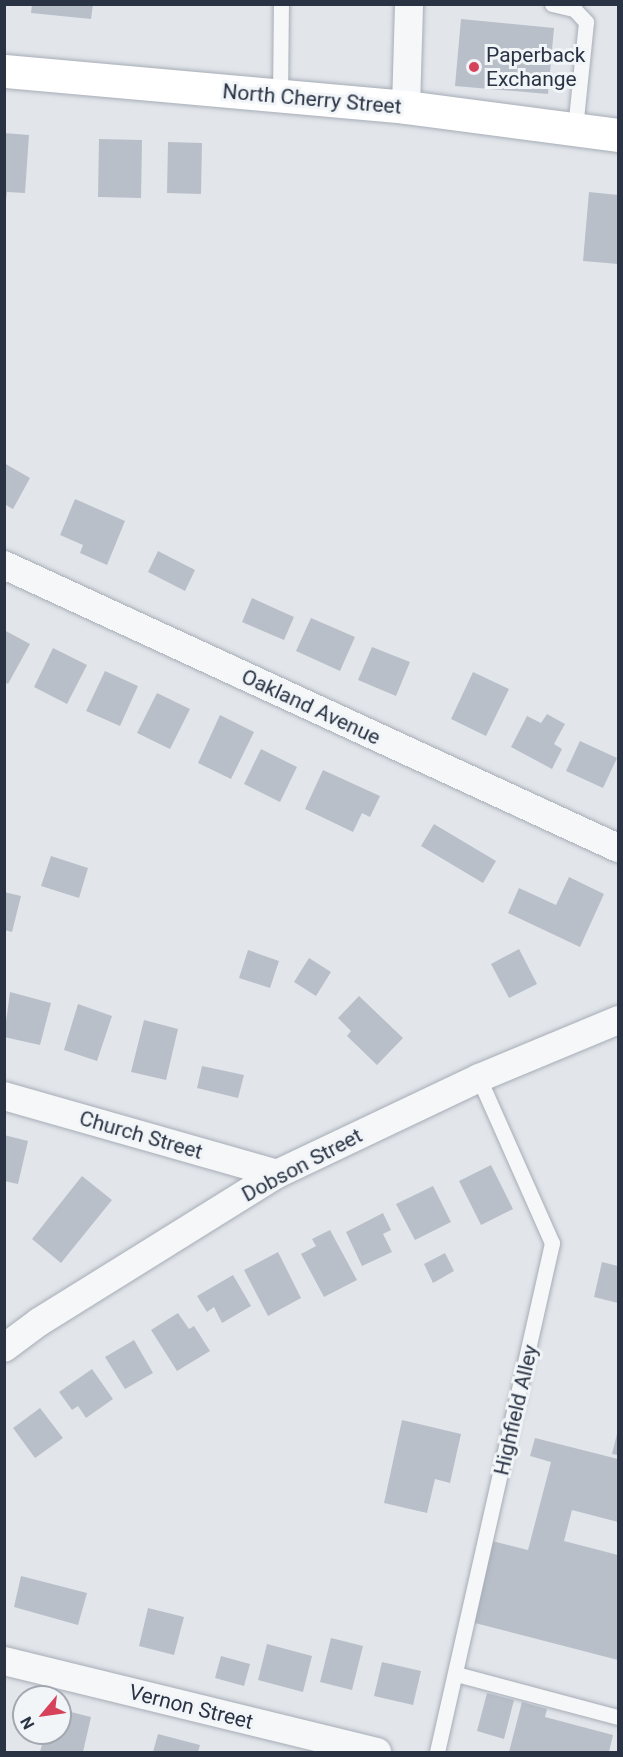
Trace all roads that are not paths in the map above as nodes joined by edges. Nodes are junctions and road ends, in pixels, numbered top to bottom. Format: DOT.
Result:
graph roads {
  1 [pos="281,4"];
  2 [pos="409,4"];
  3 [pos="552,4"];
  4 [pos="4,71"];
  5 [pos="280,96"];
  6 [pos="406,108"];
  7 [pos="575,129"];
  8 [pos="618,135"];
  9 [pos="4,566"];
  10 [pos="618,848"];
  11 [pos="618,1020"];
  12 [pos="479,1078"];
  13 [pos="4,1096"];
  14 [pos="277,1174"];
  15 [pos="4,1348"];
  16 [pos="4,1661"];
  17 [pos="456,1674"];
  18 [pos="618,1718"];
  19 [pos="377,1752"];
  20 [pos="437,1752"];
  1 -- 5 [label="lane"];
  2 -- 6 [label="street"];
  3 -- 7 [label="lane"];
  4 -- 5 [label="main road, North Cherry Street"];
  5 -- 6 [label="main road, North Cherry Street"];
  6 -- 7 [label="main road, North Cherry Street"];
  7 -- 8 [label="main road, North Cherry Street"];
  9 -- 10 [label="street, Oakland Avenue"];
  11 -- 12 [label="street, Dobson Street"];
  12 -- 14 [label="street, Dobson Street"];
  12 -- 17 [label="lane, Highfield Alley"];
  13 -- 14 [label="street, Church Street"];
  14 -- 15 [label="street, Dobson Street"];
  16 -- 19 [label="street, Vernon Street"];
  17 -- 18 [label="lane"];
  17 -- 20 [label="lane, Highfield Alley"];
}
